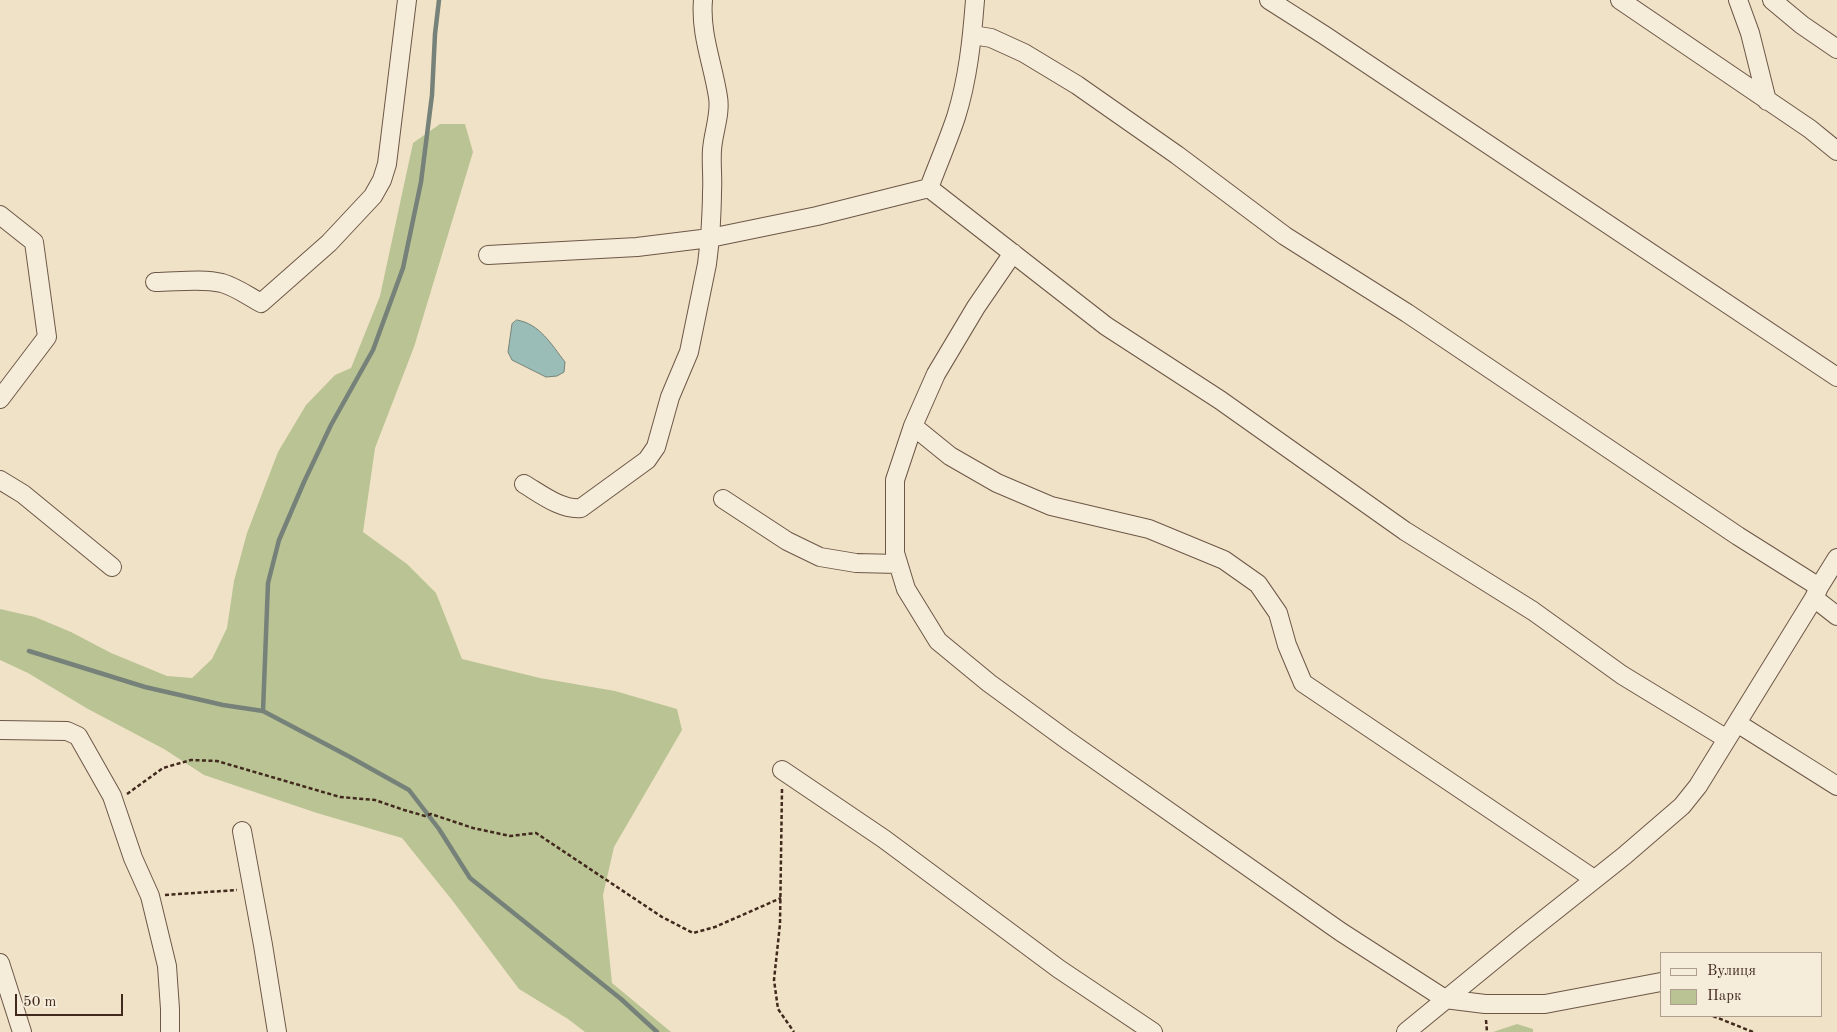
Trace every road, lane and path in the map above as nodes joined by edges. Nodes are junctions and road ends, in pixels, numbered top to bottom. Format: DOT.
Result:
graph roads {
  1 [pos="407,0"];
  2 [pos="703,0"];
  3 [pos="975,0"];
  4 [pos="1269,0"];
  5 [pos="1620,0"];
  6 [pos="1738,0"];
  7 [pos="1772,0"];
  8 [pos="973,35"];
  9 [pos="1837,49"];
  10 [pos="1767,101"];
  11 [pos="1837,151"];
  12 [pos="929,188"];
  13 [pos="0,215"];
  14 [pos="710,238"];
  15 [pos="1013,253"];
  16 [pos="488,255"];
  17 [pos="155,282"];
  18 [pos="1837,377"];
  19 [pos="0,398"];
  20 [pos="913,426"];
  21 [pos="0,480"];
  22 [pos="524,484"];
  23 [pos="722,499"];
  24 [pos="1837,558"];
  25 [pos="898,564"];
  26 [pos="112,567"];
  27 [pos="1817,593"];
  28 [pos="1837,616"];
  29 [pos="1737,722"];
  30 [pos="0,730"];
  31 [pos="1727,739"];
  32 [pos="782,770"];
  33 [pos="1837,786"];
  34 [pos="112,796"];
  35 [pos="242,831"];
  36 [pos="1594,879"];
  37 [pos="253,890"];
  38 [pos="150,896"];
  39 [pos="781,898"];
  40 [pos="0,963"];
  41 [pos="1660,982"];
  42 [pos="1445,1000"];
  43 [pos="1716,1017"];
  44 [pos="22,1032"];
  45 [pos="170,1032"];
  46 [pos="277,1032"];
  47 [pos="794,1032"];
  48 [pos="1153,1032"];
  49 [pos="1406,1032"];
  50 [pos="1753,1032"];
  1 -- 17 [label="street"];
  2 -- 14 [label="street"];
  3 -- 8 [label="street"];
  4 -- 18 [label="street"];
  5 -- 10 [label="street"];
  6 -- 10 [label="street"];
  7 -- 9 [label="street"];
  8 -- 12 [label="street"];
  8 -- 27 [label="street"];
  10 -- 11 [label="street"];
  12 -- 14 [label="street"];
  12 -- 15 [label="street"];
  13 -- 19 [label="street"];
  14 -- 16 [label="street"];
  14 -- 22 [label="street"];
  15 -- 20 [label="street"];
  15 -- 31 [label="street"];
  20 -- 25 [label="street"];
  20 -- 36 [label="street"];
  21 -- 26 [label="street"];
  23 -- 25 [label="street"];
  24 -- 27 [label="street"];
  25 -- 42 [label="street"];
  27 -- 28 [label="street"];
  27 -- 29 [label="street"];
  29 -- 31 [label="street"];
  29 -- 33 [label="street"];
  30 -- 34 [label="street"];
  31 -- 36 [label="street"];
  32 -- 39 [label="path"];
  32 -- 48 [label="street"];
  34 -- 38 [label="street"];
  34 -- 39 [label="path"];
  35 -- 37 [label="street"];
  36 -- 42 [label="street"];
  37 -- 38 [label="path"];
  37 -- 46 [label="street"];
  38 -- 45 [label="street"];
  39 -- 47 [label="path"];
  40 -- 44 [label="street"];
  41 -- 42 [label="street"];
  42 -- 49 [label="street"];
  43 -- 50 [label="path"];
}
